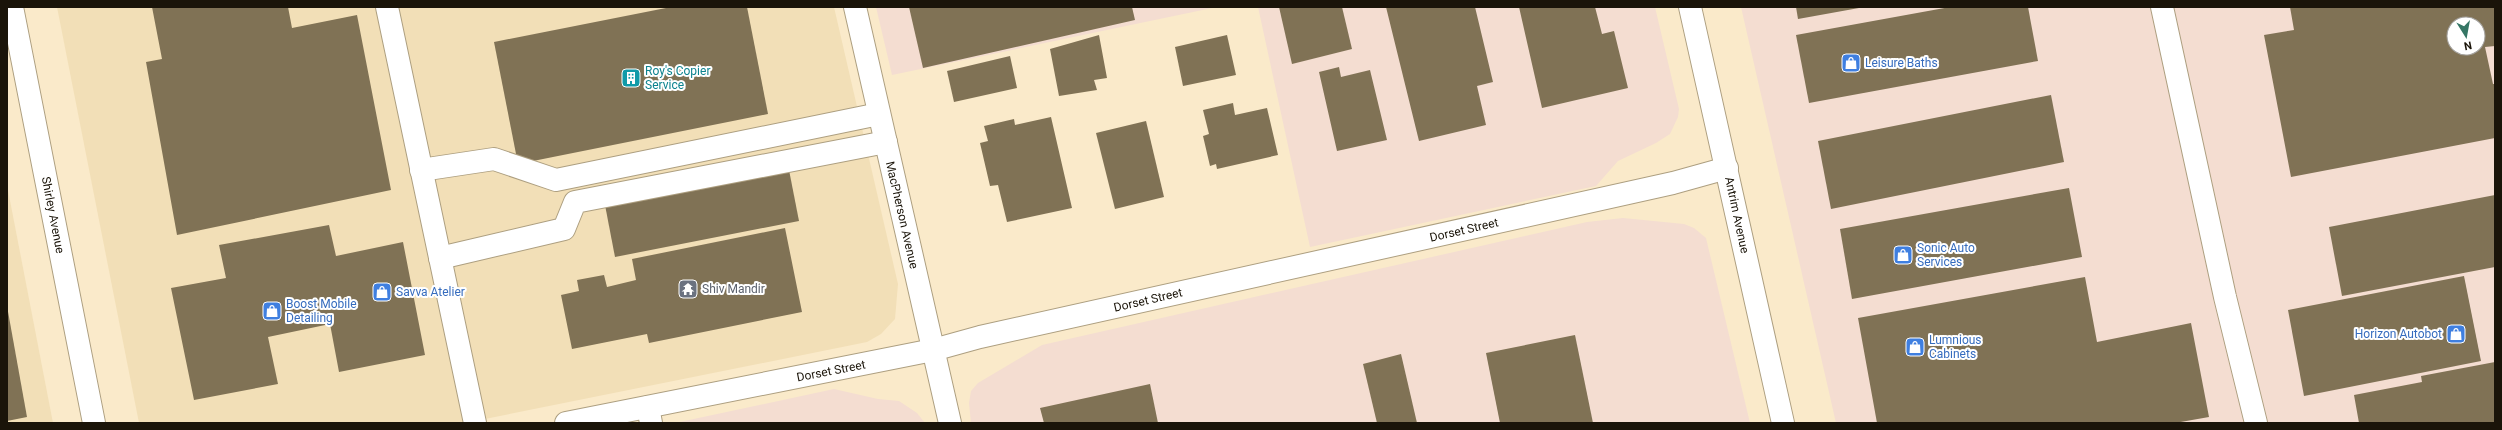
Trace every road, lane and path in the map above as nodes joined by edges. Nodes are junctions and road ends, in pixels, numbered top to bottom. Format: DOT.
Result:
graph roads {
  1 [pos="12,7"];
  2 [pos="387,7"];
  3 [pos="854,7"];
  4 [pos="1690,7"];
  5 [pos="2162,7"];
  6 [pos="879,114"];
  7 [pos="886,142"];
  8 [pos="1727,168"];
  9 [pos="421,170"];
  10 [pos="440,258"];
  11 [pos="933,350"];
  12 [pos="650,415"];
  13 [pos="94,423"];
  14 [pos="475,423"];
  15 [pos="566,423"];
  16 [pos="950,423"];
  17 [pos="1783,423"];
  18 [pos="2256,423"];
  1 -- 13 [label="street, Shirley Avenue"];
  2 -- 9 [label="street"];
  3 -- 6 [label="street, MacPherson Avenue"];
  4 -- 8 [label="street, Antrim Avenue"];
  5 -- 18 [label="street"];
  6 -- 7 [label="street, MacPherson Avenue"];
  6 -- 9 [label="street"];
  7 -- 10 [label="street"];
  7 -- 11 [label="street, MacPherson Avenue"];
  8 -- 11 [label="street, Dorset Street"];
  8 -- 17 [label="street, Antrim Avenue"];
  9 -- 10 [label="street"];
  10 -- 14 [label="street"];
  11 -- 12 [label="street, Dorset Street"];
  11 -- 16 [label="street, MacPherson Avenue"];
  12 -- 15 [label="street, Dorset Street"];
}
